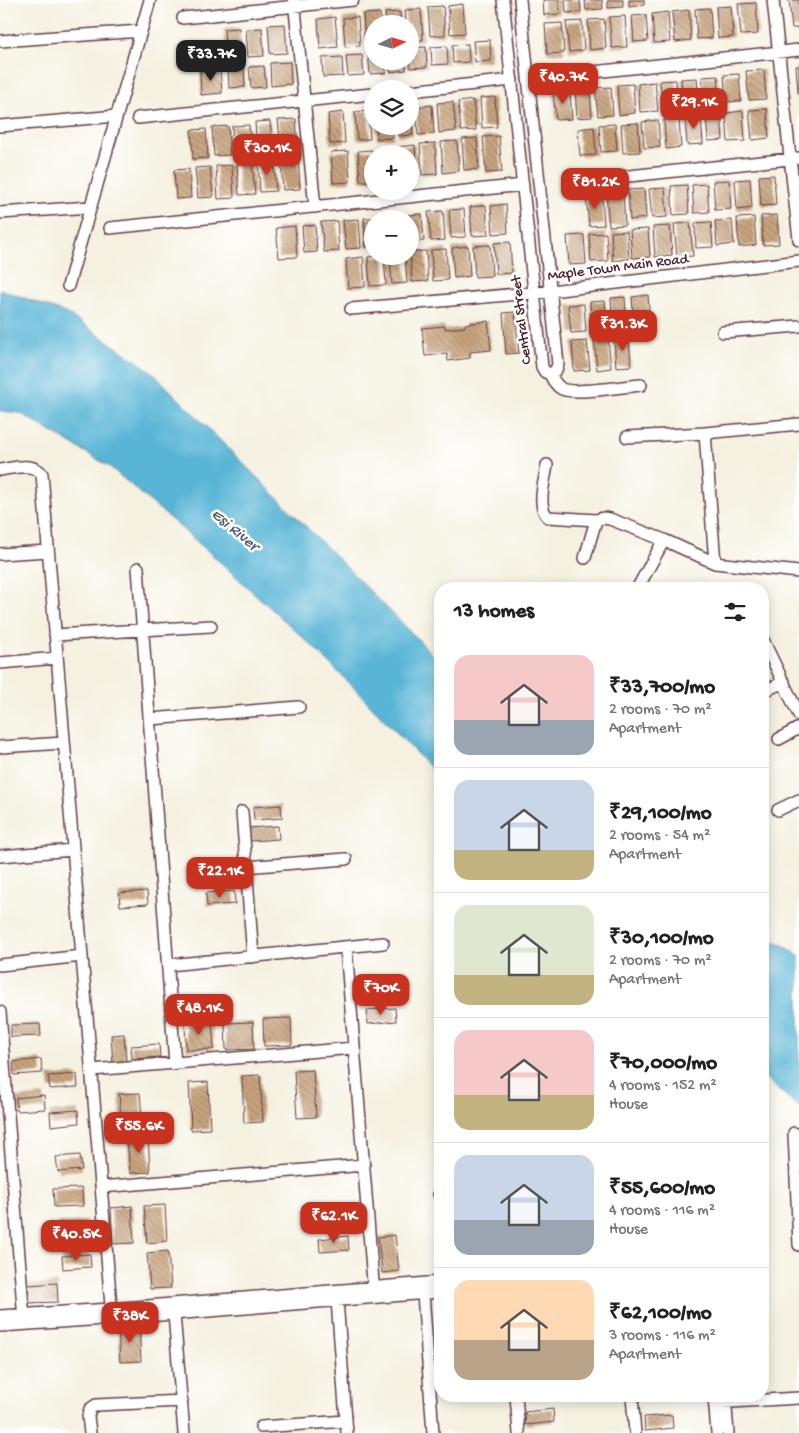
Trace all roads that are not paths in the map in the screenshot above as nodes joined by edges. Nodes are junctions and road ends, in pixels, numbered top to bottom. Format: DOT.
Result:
graph roads {
  1 [pos="150,0"];
  2 [pos="352,0"];
  3 [pos="503,0"];
  4 [pos="520,0"];
  5 [pos="773,0"];
  6 [pos="295,3"];
  7 [pos="183,18"];
  8 [pos="523,30"];
  9 [pos="141,31"];
  10 [pos="507,32"];
  11 [pos="0,41"];
  12 [pos="799,50"];
  13 [pos="779,52"];
  14 [pos="528,79"];
  15 [pos="512,80"];
  16 [pos="419,90"];
  17 [pos="364,95"];
  18 [pos="304,101"];
  19 [pos="117,116"];
  20 [pos="138,118"];
  21 [pos="534,125"];
  22 [pos="0,126"];
  23 [pos="517,126"];
  24 [pos="795,159"];
  25 [pos="582,180"];
  26 [pos="523,185"];
  27 [pos="91,207"];
  28 [pos="315,207"];
  29 [pos="0,213"];
  30 [pos="110,228"];
  31 [pos="799,240"];
  32 [pos="799,261"];
  33 [pos="68,286"];
  34 [pos="551,291"];
  35 [pos="534,292"];
  36 [pos="351,309"];
  37 [pos="799,326"];
  38 [pos="723,332"];
  39 [pos="550,374"];
  40 [pos="641,385"];
  41 [pos="799,424"];
  42 [pos="705,432"];
  43 [pos="627,437"];
  44 [pos="547,465"];
  45 [pos="0,470"];
  46 [pos="596,520"];
  47 [pos="664,540"];
  48 [pos="48,551"];
  49 [pos="0,554"];
  50 [pos="585,558"];
  51 [pos="715,563"];
  52 [pos="138,568"];
  53 [pos="799,572"];
  54 [pos="641,582"];
  55 [pos="211,626"];
  56 [pos="143,630"];
  57 [pos="55,635"];
  58 [pos="769,652"];
  59 [pos="57,658"];
  60 [pos="0,663"];
  61 [pos="784,682"];
  62 [pos="769,689"];
  63 [pos="299,707"];
  64 [pos="799,715"];
  65 [pos="150,719"];
  66 [pos="799,728"];
  67 [pos="779,739"];
  68 [pos="64,743"];
  69 [pos="0,747"];
  70 [pos="799,800"];
  71 [pos="778,810"];
  72 [pos="242,812"];
  73 [pos="73,850"];
  74 [pos="0,856"];
  75 [pos="346,859"];
  76 [pos="246,867"];
  77 [pos="383,943"];
  78 [pos="346,947"];
  79 [pos="82,956"];
  80 [pos="253,957"];
  81 [pos="0,965"];
  82 [pos="169,965"];
  83 [pos="0,1012"];
  84 [pos="354,1048"];
  85 [pos="175,1064"];
  86 [pos="2,1069"];
  87 [pos="92,1070"];
  88 [pos="794,1132"];
  89 [pos="364,1165"];
  90 [pos="13,1174"];
  91 [pos="0,1175"];
  92 [pos="101,1187"];
  93 [pos="798,1229"];
  94 [pos="799,1245"];
  95 [pos="434,1283"];
  96 [pos="374,1292"];
  97 [pos="434,1292"];
  98 [pos="423,1293"];
  99 [pos="337,1300"];
  100 [pos="112,1314"];
  101 [pos="174,1314"];
  102 [pos="0,1316"];
  103 [pos="24,1319"];
  104 [pos="0,1326"];
  105 [pos="799,1398"];
  106 [pos="769,1399"];
  107 [pos="182,1400"];
  108 [pos="516,1402"];
  109 [pos="632,1402"];
  110 [pos="720,1402"];
  111 [pos="720,1402"];
  112 [pos="346,1421"];
  113 [pos="261,1427"];
  114 [pos="90,1433"];
  115 [pos="184,1433"];
  116 [pos="347,1433"];
  117 [pos="433,1433"];
  118 [pos="519,1433"];
  119 [pos="635,1433"];
  120 [pos="717,1433"];
  121 [pos="728,1433"];
  1 -- 9 [label="street"];
  2 -- 6 [label="street"];
  3 -- 10 [label="street, Central Street"];
  4 -- 8 [label="street, Central Street"];
  5 -- 13 [label="street"];
  6 -- 7 [label="street"];
  6 -- 18 [label="street"];
  8 -- 10 [label="street"];
  8 -- 14 [label="street, Central Street"];
  9 -- 11 [label="street"];
  9 -- 19 [label="street"];
  10 -- 15 [label="street, Central Street"];
  12 -- 13 [label="street"];
  13 -- 14 [label="street"];
  13 -- 24 [label="street"];
  14 -- 21 [label="street, Central Street"];
  15 -- 16 [label="street"];
  15 -- 23 [label="street, Central Street"];
  17 -- 18 [label="street"];
  18 -- 20 [label="street"];
  18 -- 28 [label="street"];
  19 -- 22 [label="street"];
  19 -- 27 [label="street"];
  21 -- 23 [label="street"];
  21 -- 34 [label="street, Central Street"];
  23 -- 26 [label="street, Central Street"];
  24 -- 25 [label="street"];
  24 -- 31 [label="street"];
  26 -- 28 [label="street"];
  26 -- 35 [label="street, Central Street"];
  27 -- 29 [label="street"];
  27 -- 33 [label="street"];
  28 -- 30 [label="street"];
  32 -- 34 [label="street, Maple Town Main Road"];
  34 -- 35 [label="street, Maple Town Main Road"];
  34 -- 39 [label="street, Central Street"];
  35 -- 36 [label="street, Maple Town Main Road"];
  35 -- 39 [label="street, Central Street"];
  37 -- 38 [label="street"];
  39 -- 40 [label="street"];
  41 -- 42 [label="street"];
  42 -- 43 [label="street"];
  42 -- 51 [label="street"];
  44 -- 46 [label="street"];
  45 -- 48 [label="street"];
  46 -- 47 [label="street"];
  46 -- 50 [label="street"];
  47 -- 51 [label="street"];
  47 -- 54 [label="street"];
  48 -- 49 [label="street"];
  48 -- 57 [label="street"];
  51 -- 53 [label="street"];
  52 -- 56 [label="street"];
  55 -- 56 [label="street"];
  56 -- 57 [label="street"];
  56 -- 65 [label="street"];
  57 -- 59 [label="street"];
  58 -- 61 [label="street"];
  59 -- 60 [label="street"];
  59 -- 68 [label="street"];
  61 -- 62 [label="street"];
  61 -- 64 [label="street"];
  63 -- 65 [label="street"];
  65 -- 82 [label="street"];
  66 -- 67 [label="street"];
  68 -- 69 [label="street"];
  68 -- 73 [label="street"];
  70 -- 71 [label="street"];
  72 -- 76 [label="street"];
  73 -- 74 [label="street"];
  73 -- 79 [label="street"];
  75 -- 76 [label="street"];
  76 -- 80 [label="street"];
  77 -- 78 [label="street"];
  78 -- 80 [label="street"];
  78 -- 84 [label="street"];
  79 -- 81 [label="street"];
  79 -- 87 [label="street"];
  80 -- 82 [label="street"];
  82 -- 85 [label="street"];
  83 -- 86 [label="street"];
  84 -- 85 [label="street"];
  84 -- 89 [label="street"];
  85 -- 87 [label="street"];
  86 -- 90 [label="street"];
  87 -- 92 [label="street"];
  88 -- 93 [label="street"];
  89 -- 92 [label="street"];
  89 -- 96 [label="street"];
  90 -- 91 [label="street"];
  90 -- 103 [label="street"];
  92 -- 100 [label="street"];
  93 -- 94 [label="street"];
  95 -- 96 [label="street"];
  96 -- 98 [label="street"];
  96 -- 99 [label="street"];
  96 -- 100 [label="street"];
  97 -- 98 [label="street"];
  98 -- 117 [label="street"];
  99 -- 101 [label="street"];
  99 -- 112 [label="street"];
  100 -- 101 [label="street"];
  100 -- 103 [label="street"];
  101 -- 107 [label="street"];
  102 -- 103 [label="street"];
  103 -- 104 [label="street"];
  105 -- 106 [label="street"];
  107 -- 114 [label="street"];
  107 -- 115 [label="street"];
  108 -- 118 [label="street"];
  109 -- 119 [label="street"];
  110 -- 120 [label="street"];
  111 -- 121 [label="street"];
  112 -- 113 [label="street"];
  112 -- 116 [label="street"];
}
